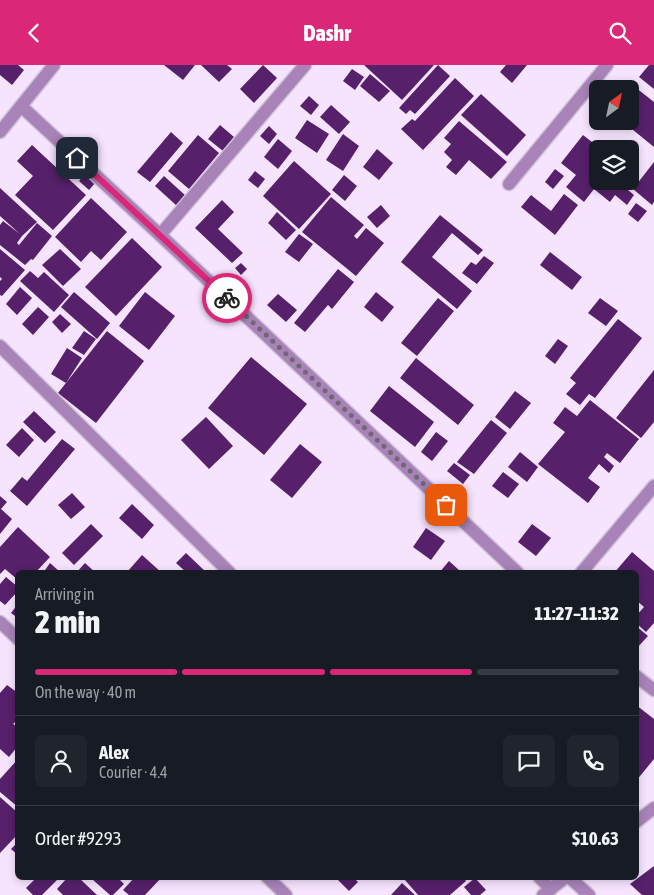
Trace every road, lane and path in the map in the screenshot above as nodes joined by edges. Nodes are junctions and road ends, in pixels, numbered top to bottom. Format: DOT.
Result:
graph roads {
  1 [pos="54,65"];
  2 [pos="305,65"];
  3 [pos="607,65"];
  4 [pos="21,106"];
  5 [pos="0,132"];
  6 [pos="509,184"];
  7 [pos="160,235"];
  8 [pos="0,346"];
  9 [pos="654,486"];
  10 [pos="227,570"];
  11 [pos="515,570"];
  12 [pos="584,570"];
  13 [pos="0,622"];
  14 [pos="15,636"];
  15 [pos="639,678"];
  16 [pos="654,690"];
  17 [pos="654,808"];
  18 [pos="639,820"];
  19 [pos="270,880"];
  20 [pos="541,880"];
  21 [pos="563,880"];
  22 [pos="571,880"];
  23 [pos="547,892"];
  24 [pos="286,895"];
  25 [pos="589,895"];
  1 -- 4 [label="street"];
  2 -- 7 [label="street"];
  3 -- 6 [label="street"];
  4 -- 5 [label="street"];
  4 -- 7 [label="street"];
  7 -- 11 [label="street"];
  8 -- 10 [label="street"];
  9 -- 12 [label="street"];
  13 -- 14 [label="street"];
  15 -- 16 [label="street"];
  17 -- 18 [label="street"];
  19 -- 24 [label="street"];
  20 -- 23 [label="street"];
  21 -- 23 [label="street"];
  22 -- 25 [label="street"];
}
